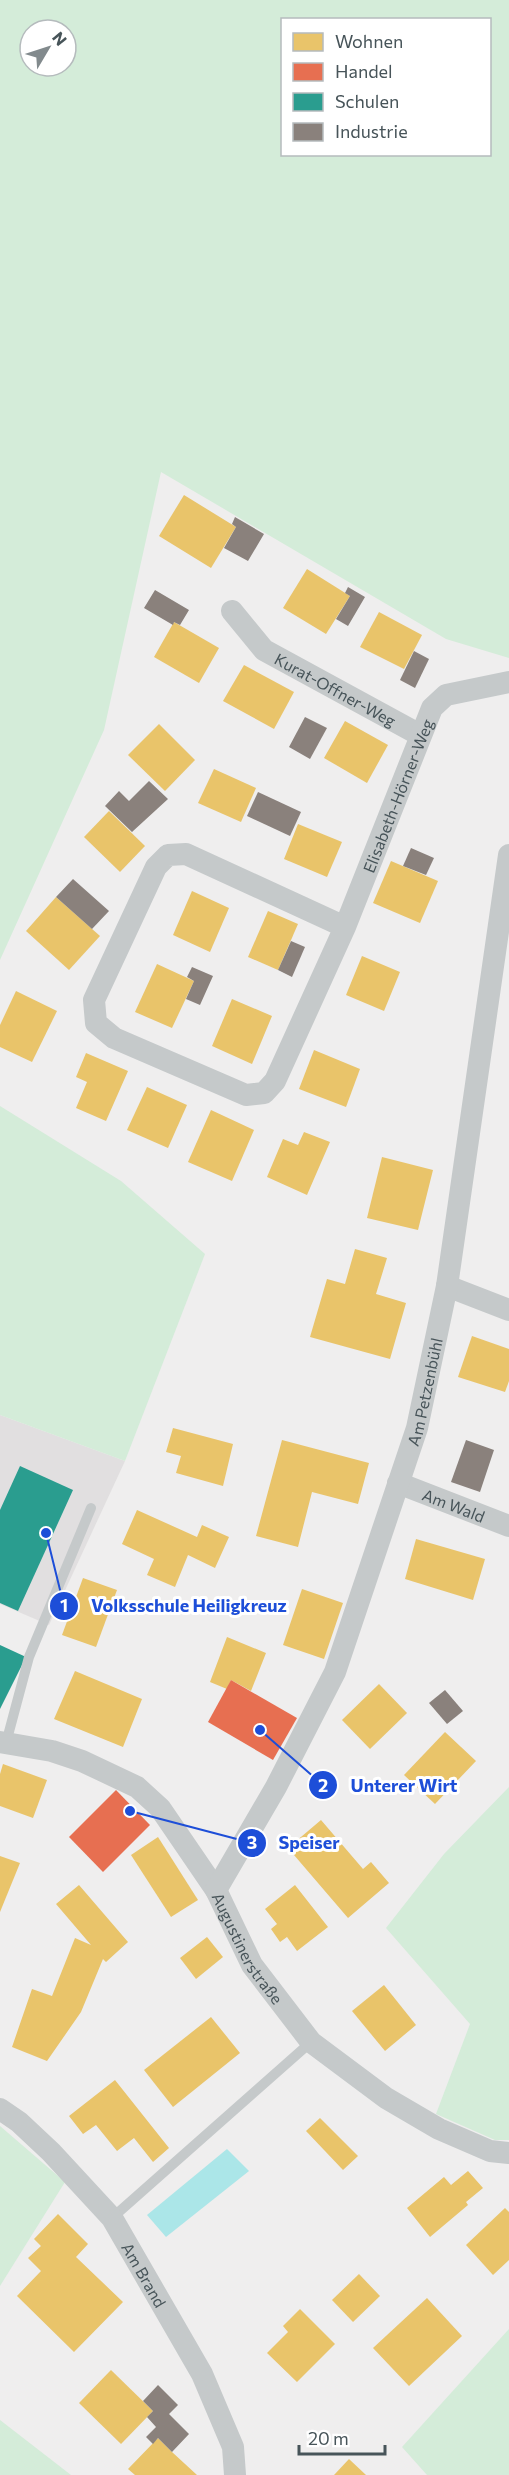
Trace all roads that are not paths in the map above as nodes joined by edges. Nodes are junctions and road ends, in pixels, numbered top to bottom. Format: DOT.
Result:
graph roads {
  1 [pos="232,611"];
  2 [pos="509,682"];
  3 [pos="420,735"];
  4 [pos="509,855"];
  5 [pos="345,927"];
  6 [pos="447,1286"];
  7 [pos="509,1310"];
  8 [pos="398,1483"];
  9 [pos="91,1508"];
  10 [pos="509,1526"];
  11 [pos="3,1742"];
  12 [pos="216,1890"];
  13 [pos="311,2042"];
  14 [pos="0,2109"];
  15 [pos="509,2153"];
  16 [pos="112,2218"];
  17 [pos="235,2475"];
  1 -- 3 [label="street, Kurat-Offner-Weg"];
  2 -- 3 [label="street, Elisabeth-Hörner-Weg"];
  3 -- 5 [label="street, Elisabeth-Hörner-Weg"];
  4 -- 6 [label="street, Am Petzenbühl"];
  5 -- 5 [label="street, Elisabeth-Hörner-Weg"];
  6 -- 7 [label="street"];
  6 -- 8 [label="street, Am Petzenbühl"];
  8 -- 10 [label="street, Am Wald"];
  8 -- 12 [label="street, Am Petzenbühl"];
  9 -- 11 [label="lane"];
  11 -- 12 [label="street, Augustinerstraße"];
  12 -- 13 [label="street, Augustinerstraße"];
  13 -- 15 [label="street, Augustinerstraße"];
  13 -- 16 [label="lane"];
  14 -- 16 [label="street, Am Brand"];
  16 -- 17 [label="street, Am Brand"];
}
